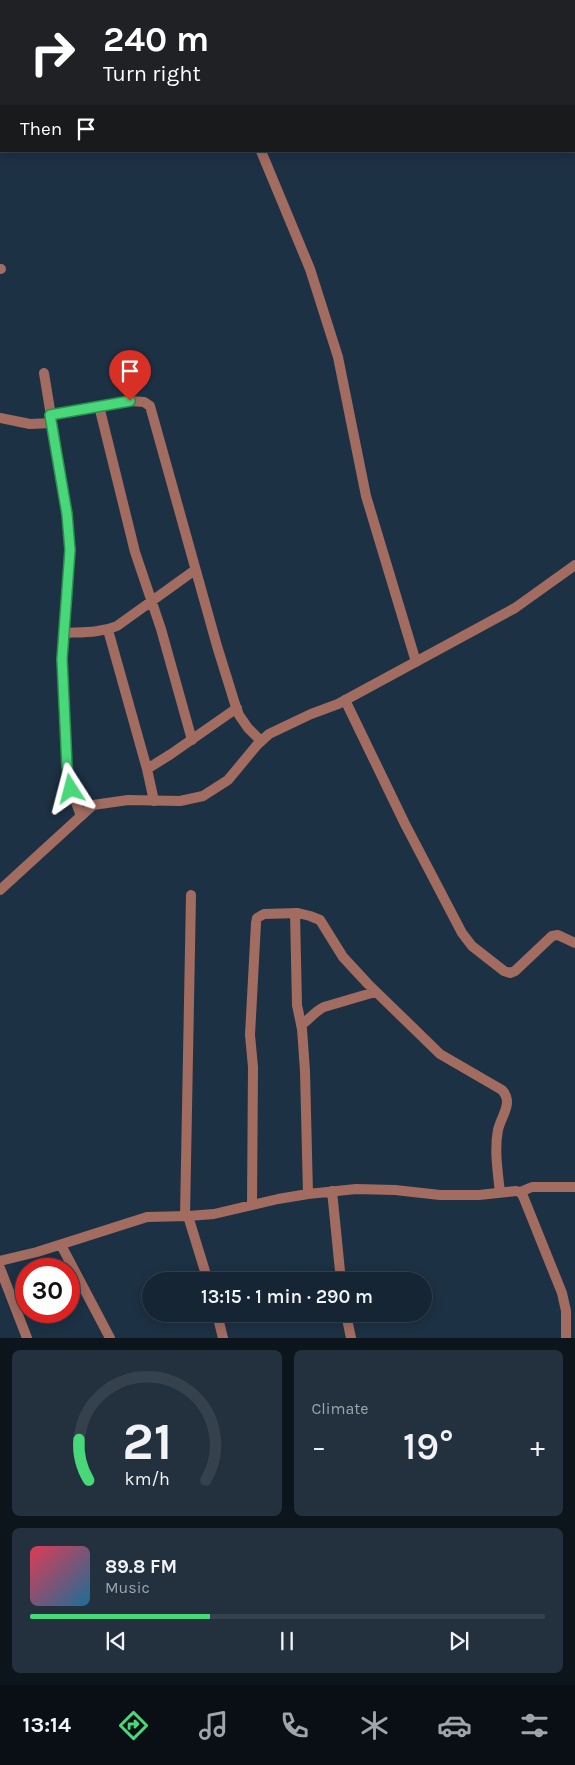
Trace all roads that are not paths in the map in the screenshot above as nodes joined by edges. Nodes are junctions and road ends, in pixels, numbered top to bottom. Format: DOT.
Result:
graph roads {
  1 [pos="261,152"];
  2 [pos="44,374"];
  3 [pos="99,406"];
  4 [pos="0,418"];
  5 [pos="51,419"];
  6 [pos="575,565"];
  7 [pos="195,570"];
  8 [pos="152,601"];
  9 [pos="108,630"];
  10 [pos="64,633"];
  11 [pos="416,662"];
  12 [pos="345,700"];
  13 [pos="237,708"];
  14 [pos="192,740"];
  15 [pos="262,740"];
  16 [pos="147,769"];
  17 [pos="154,801"];
  18 [pos="80,816"];
  19 [pos="0,890"];
  20 [pos="191,895"];
  21 [pos="295,913"];
  22 [pos="575,943"];
  23 [pos="376,992"];
  24 [pos="301,1025"];
  25 [pos="575,1187"];
  26 [pos="332,1191"];
  27 [pos="520,1192"];
  28 [pos="500,1193"];
  29 [pos="308,1194"];
  30 [pos="252,1205"];
  31 [pos="186,1216"];
  32 [pos="61,1245"];
  33 [pos="0,1261"];
  34 [pos="0,1268"];
  35 [pos="205,1272"];
  36 [pos="340,1272"];
  37 [pos="219,1322"];
  38 [pos="348,1322"];
  39 [pos="27,1338"];
  40 [pos="110,1338"];
  41 [pos="223,1338"];
  42 [pos="351,1338"];
  43 [pos="566,1338"];
  1 -- 11 [label="street"];
  2 -- 5 [label="street"];
  3 -- 5 [label="street"];
  3 -- 7 [label="street"];
  3 -- 8 [label="street"];
  4 -- 5 [label="street"];
  5 -- 10 [label="street"];
  6 -- 11 [label="street"];
  7 -- 8 [label="street"];
  7 -- 13 [label="street"];
  8 -- 9 [label="street"];
  8 -- 14 [label="street"];
  9 -- 10 [label="street"];
  9 -- 16 [label="street"];
  10 -- 18 [label="street"];
  11 -- 12 [label="street"];
  12 -- 15 [label="street"];
  12 -- 22 [label="street"];
  13 -- 14 [label="street"];
  13 -- 15 [label="street"];
  14 -- 16 [label="street"];
  15 -- 17 [label="street"];
  16 -- 17 [label="street"];
  17 -- 18 [label="street"];
  18 -- 19 [label="street"];
  20 -- 31 [label="street"];
  21 -- 23 [label="street"];
  21 -- 24 [label="street"];
  21 -- 30 [label="street"];
  23 -- 24 [label="street"];
  23 -- 28 [label="street"];
  24 -- 29 [label="street"];
  25 -- 27 [label="street"];
  26 -- 28 [label="street"];
  26 -- 29 [label="street"];
  26 -- 36 [label="street"];
  27 -- 28 [label="street"];
  27 -- 43 [label="street"];
  29 -- 30 [label="street"];
  30 -- 31 [label="street"];
  31 -- 32 [label="street"];
  31 -- 35 [label="street"];
  32 -- 33 [label="street"];
  32 -- 40 [label="street"];
  34 -- 39 [label="street"];
  37 -- 41 [label="street"];
  38 -- 42 [label="street"];
}
